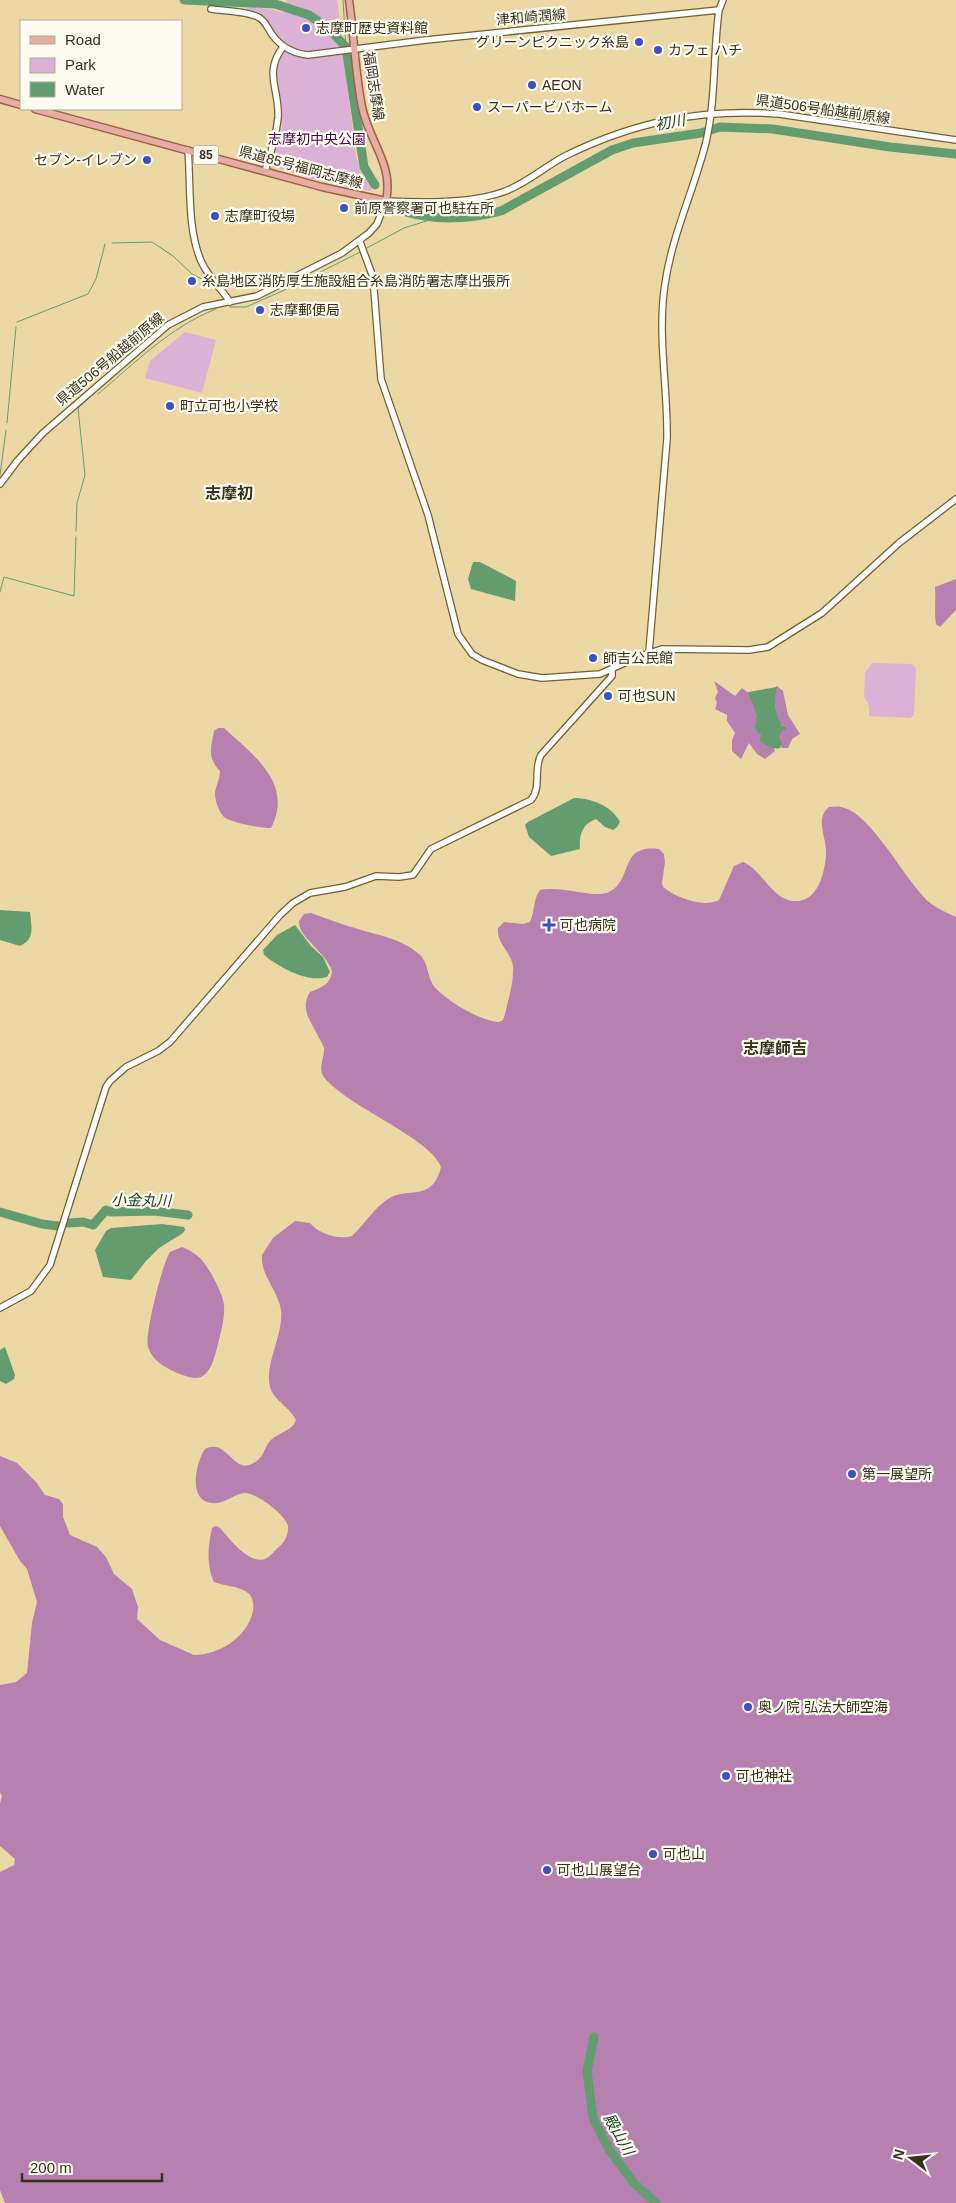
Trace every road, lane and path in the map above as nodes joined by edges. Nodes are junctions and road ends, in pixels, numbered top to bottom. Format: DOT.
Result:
graph roads {
  1 [pos="349,0"];
  2 [pos="723,0"];
  3 [pos="211,9"];
  4 [pos="719,10"];
  5 [pos="283,47"];
  6 [pos="355,49"];
  7 [pos="0,99"];
  8 [pos="20,105"];
  9 [pos="39,110"];
  10 [pos="711,116"];
  11 [pos="956,140"];
  12 [pos="188,150"];
  13 [pos="265,171"];
  14 [pos="386,201"];
  15 [pos="360,242"];
  16 [pos="230,302"];
  17 [pos="0,484"];
  18 [pos="956,499"];
  19 [pos="649,652"];
  20 [pos="612,668"];
  21 [pos="0,1308"];
  1 -- 6 [label="main road, 福岡志摩線"];
  2 -- 4 [label="street"];
  3 -- 5 [label="street"];
  4 -- 6 [label="street, 津和崎潤線"];
  4 -- 10 [label="street"];
  5 -- 6 [label="street, 津和崎潤線"];
  5 -- 13 [label="street"];
  6 -- 14 [label="main road, 福岡志摩線"];
  7 -- 8 [label="main road"];
  9 -- 12 [label="main road, 県道85号福岡志摩線 / 85"];
  10 -- 11 [label="street, 県道506号船越前原線"];
  10 -- 14 [label="street, 県道506号船越前原線"];
  10 -- 19 [label="street"];
  12 -- 13 [label="main road, 県道85号福岡志摩線 / 85"];
  12 -- 16 [label="street"];
  13 -- 14 [label="main road, 県道85号福岡志摩線 / 85"];
  14 -- 15 [label="street, 県道506号船越前原線"];
  15 -- 16 [label="street, 県道506号船越前原線"];
  15 -- 20 [label="street"];
  16 -- 17 [label="street, 県道506号船越前原線"];
  18 -- 19 [label="street"];
  19 -- 20 [label="street"];
  20 -- 21 [label="street"];
}
